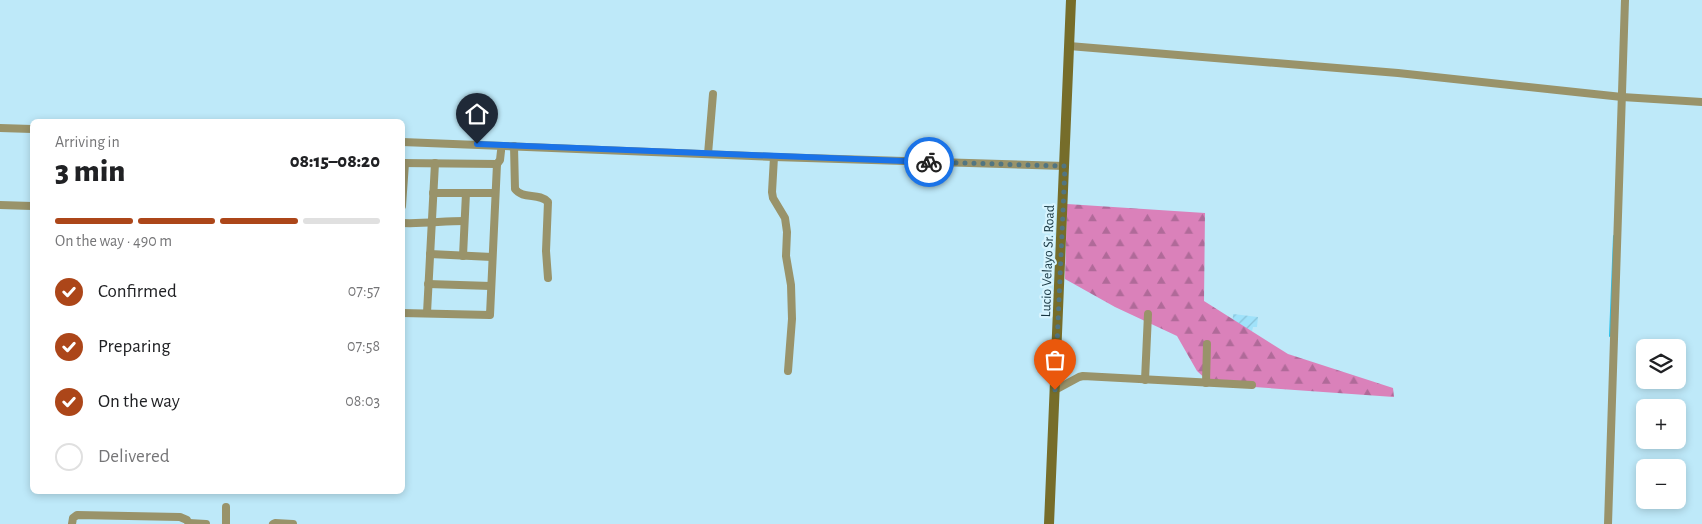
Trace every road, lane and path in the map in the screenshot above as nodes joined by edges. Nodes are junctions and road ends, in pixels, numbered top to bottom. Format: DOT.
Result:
graph roads {
  1 [pos="1071,0"];
  2 [pos="1625,0"];
  3 [pos="1069,46"];
  4 [pos="713,94"];
  5 [pos="1622,97"];
  6 [pos="1702,102"];
  7 [pos="0,128"];
  8 [pos="30,129"];
  9 [pos="405,142"];
  10 [pos="514,146"];
  11 [pos="501,151"];
  12 [pos="708,154"];
  13 [pos="774,157"];
  14 [pos="405,163"];
  15 [pos="435,163"];
  16 [pos="497,164"];
  17 [pos="1065,166"];
  18 [pos="433,193"];
  19 [pos="466,193"];
  20 [pos="495,193"];
  21 [pos="0,205"];
  22 [pos="30,206"];
  23 [pos="0,210"];
  24 [pos="30,211"];
  25 [pos="432,222"];
  26 [pos="464,222"];
  27 [pos="405,223"];
  28 [pos="430,254"];
  29 [pos="463,256"];
  30 [pos="492,257"];
  31 [pos="548,278"];
  32 [pos="428,284"];
  33 [pos="491,286"];
  34 [pos="405,312"];
  35 [pos="427,313"];
  36 [pos="1148,314"];
  37 [pos="1207,344"];
  38 [pos="788,371"];
  39 [pos="1144,380"];
  40 [pos="1206,383"];
  41 [pos="1252,385"];
  42 [pos="1055,390"];
  43 [pos="226,507"];
  44 [pos="189,523"];
  45 [pos="72,524"];
  46 [pos="206,524"];
  47 [pos="226,524"];
  48 [pos="273,524"];
  49 [pos="293,524"];
  50 [pos="1049,524"];
  51 [pos="1608,524"];
  1 -- 3 [label="main road, Lucio Velayo Sr. Road"];
  2 -- 5 [label="street"];
  3 -- 5 [label="street"];
  3 -- 17 [label="main road, Lucio Velayo Sr. Road"];
  4 -- 12 [label="street"];
  5 -- 6 [label="street"];
  5 -- 51 [label="street"];
  7 -- 8 [label="street"];
  9 -- 10 [label="street"];
  10 -- 12 [label="street"];
  10 -- 31 [label="street"];
  11 -- 16 [label="street"];
  12 -- 13 [label="street"];
  13 -- 17 [label="street"];
  13 -- 38 [label="street"];
  14 -- 15 [label="street"];
  15 -- 16 [label="street"];
  15 -- 18 [label="street"];
  16 -- 20 [label="street"];
  17 -- 42 [label="main road, Lucio Velayo Sr. Road"];
  18 -- 19 [label="street"];
  18 -- 25 [label="street"];
  19 -- 20 [label="street"];
  19 -- 26 [label="street"];
  20 -- 30 [label="street"];
  21 -- 22 [label="street"];
  23 -- 24 [label="street"];
  25 -- 26 [label="street"];
  25 -- 27 [label="street"];
  25 -- 28 [label="street"];
  26 -- 29 [label="street"];
  28 -- 29 [label="street"];
  28 -- 32 [label="street"];
  29 -- 30 [label="street"];
  30 -- 33 [label="street"];
  32 -- 33 [label="street"];
  32 -- 35 [label="street"];
  33 -- 35 [label="street"];
  34 -- 35 [label="street"];
  36 -- 39 [label="street"];
  37 -- 40 [label="street"];
  39 -- 40 [label="street"];
  39 -- 42 [label="street"];
  40 -- 41 [label="street"];
  42 -- 50 [label="main road, Lucio Velayo Sr. Road"];
  43 -- 47 [label="street"];
  44 -- 45 [label="street"];
  44 -- 46 [label="street"];
  48 -- 49 [label="street"];
}
